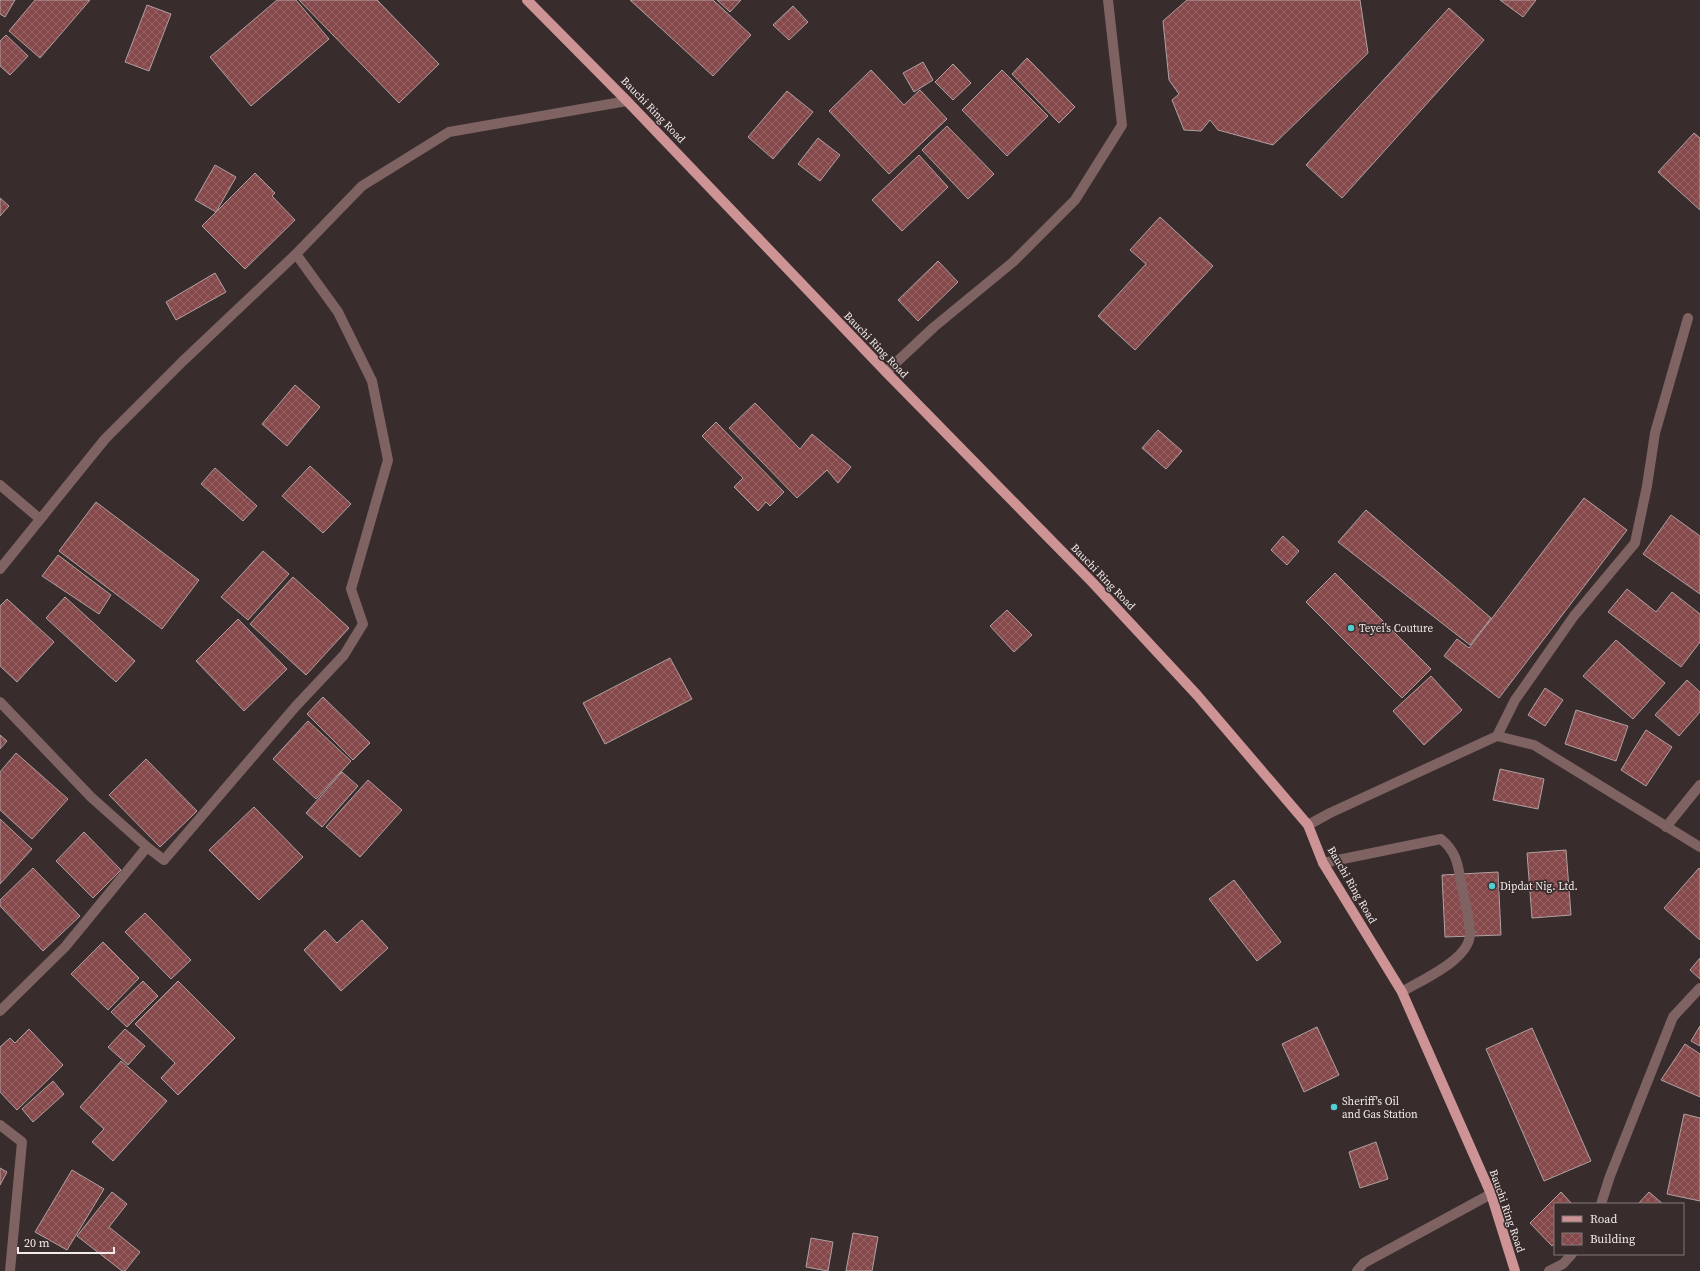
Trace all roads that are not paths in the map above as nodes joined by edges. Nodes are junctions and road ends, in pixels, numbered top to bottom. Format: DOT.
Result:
graph roads {
  1 [pos="527,0"];
  2 [pos="1108,0"];
  3 [pos="627,101"];
  4 [pos="296,254"];
  5 [pos="1688,318"];
  6 [pos="886,372"];
  7 [pos="0,485"];
  8 [pos="40,519"];
  9 [pos="0,569"];
  10 [pos="0,702"];
  11 [pos="1497,736"];
  12 [pos="1700,785"];
  13 [pos="1308,825"];
  14 [pos="1666,827"];
  15 [pos="147,847"];
  16 [pos="1700,848"];
  17 [pos="1322,862"];
  18 [pos="1700,988"];
  19 [pos="1402,992"];
  20 [pos="0,1011"];
  21 [pos="0,1125"];
  22 [pos="1491,1194"];
  23 [pos="1601,1203"];
  24 [pos="1571,1255"];
  25 [pos="10,1271"];
  26 [pos="1357,1271"];
  27 [pos="1515,1271"];
  28 [pos="1550,1271"];
  1 -- 3 [label="main road, Bauchi Ring Road"];
  2 -- 6 [label="street"];
  3 -- 4 [label="street"];
  3 -- 6 [label="main road, Bauchi Ring Road"];
  4 -- 8 [label="street"];
  4 -- 15 [label="street"];
  5 -- 11 [label="street"];
  6 -- 13 [label="main road, Bauchi Ring Road"];
  7 -- 8 [label="street"];
  8 -- 9 [label="street"];
  10 -- 15 [label="street"];
  11 -- 13 [label="street"];
  11 -- 14 [label="street"];
  12 -- 14 [label="street"];
  13 -- 17 [label="main road, Bauchi Ring Road"];
  14 -- 16 [label="street"];
  15 -- 20 [label="street"];
  17 -- 19 [label="main road, Bauchi Ring Road"];
  17 -- 19 [label="street"];
  18 -- 23 [label="street"];
  19 -- 22 [label="main road, Bauchi Ring Road"];
  21 -- 25 [label="street"];
  22 -- 26 [label="street"];
  22 -- 27 [label="main road, Bauchi Ring Road"];
  24 -- 28 [label="street"];
}
